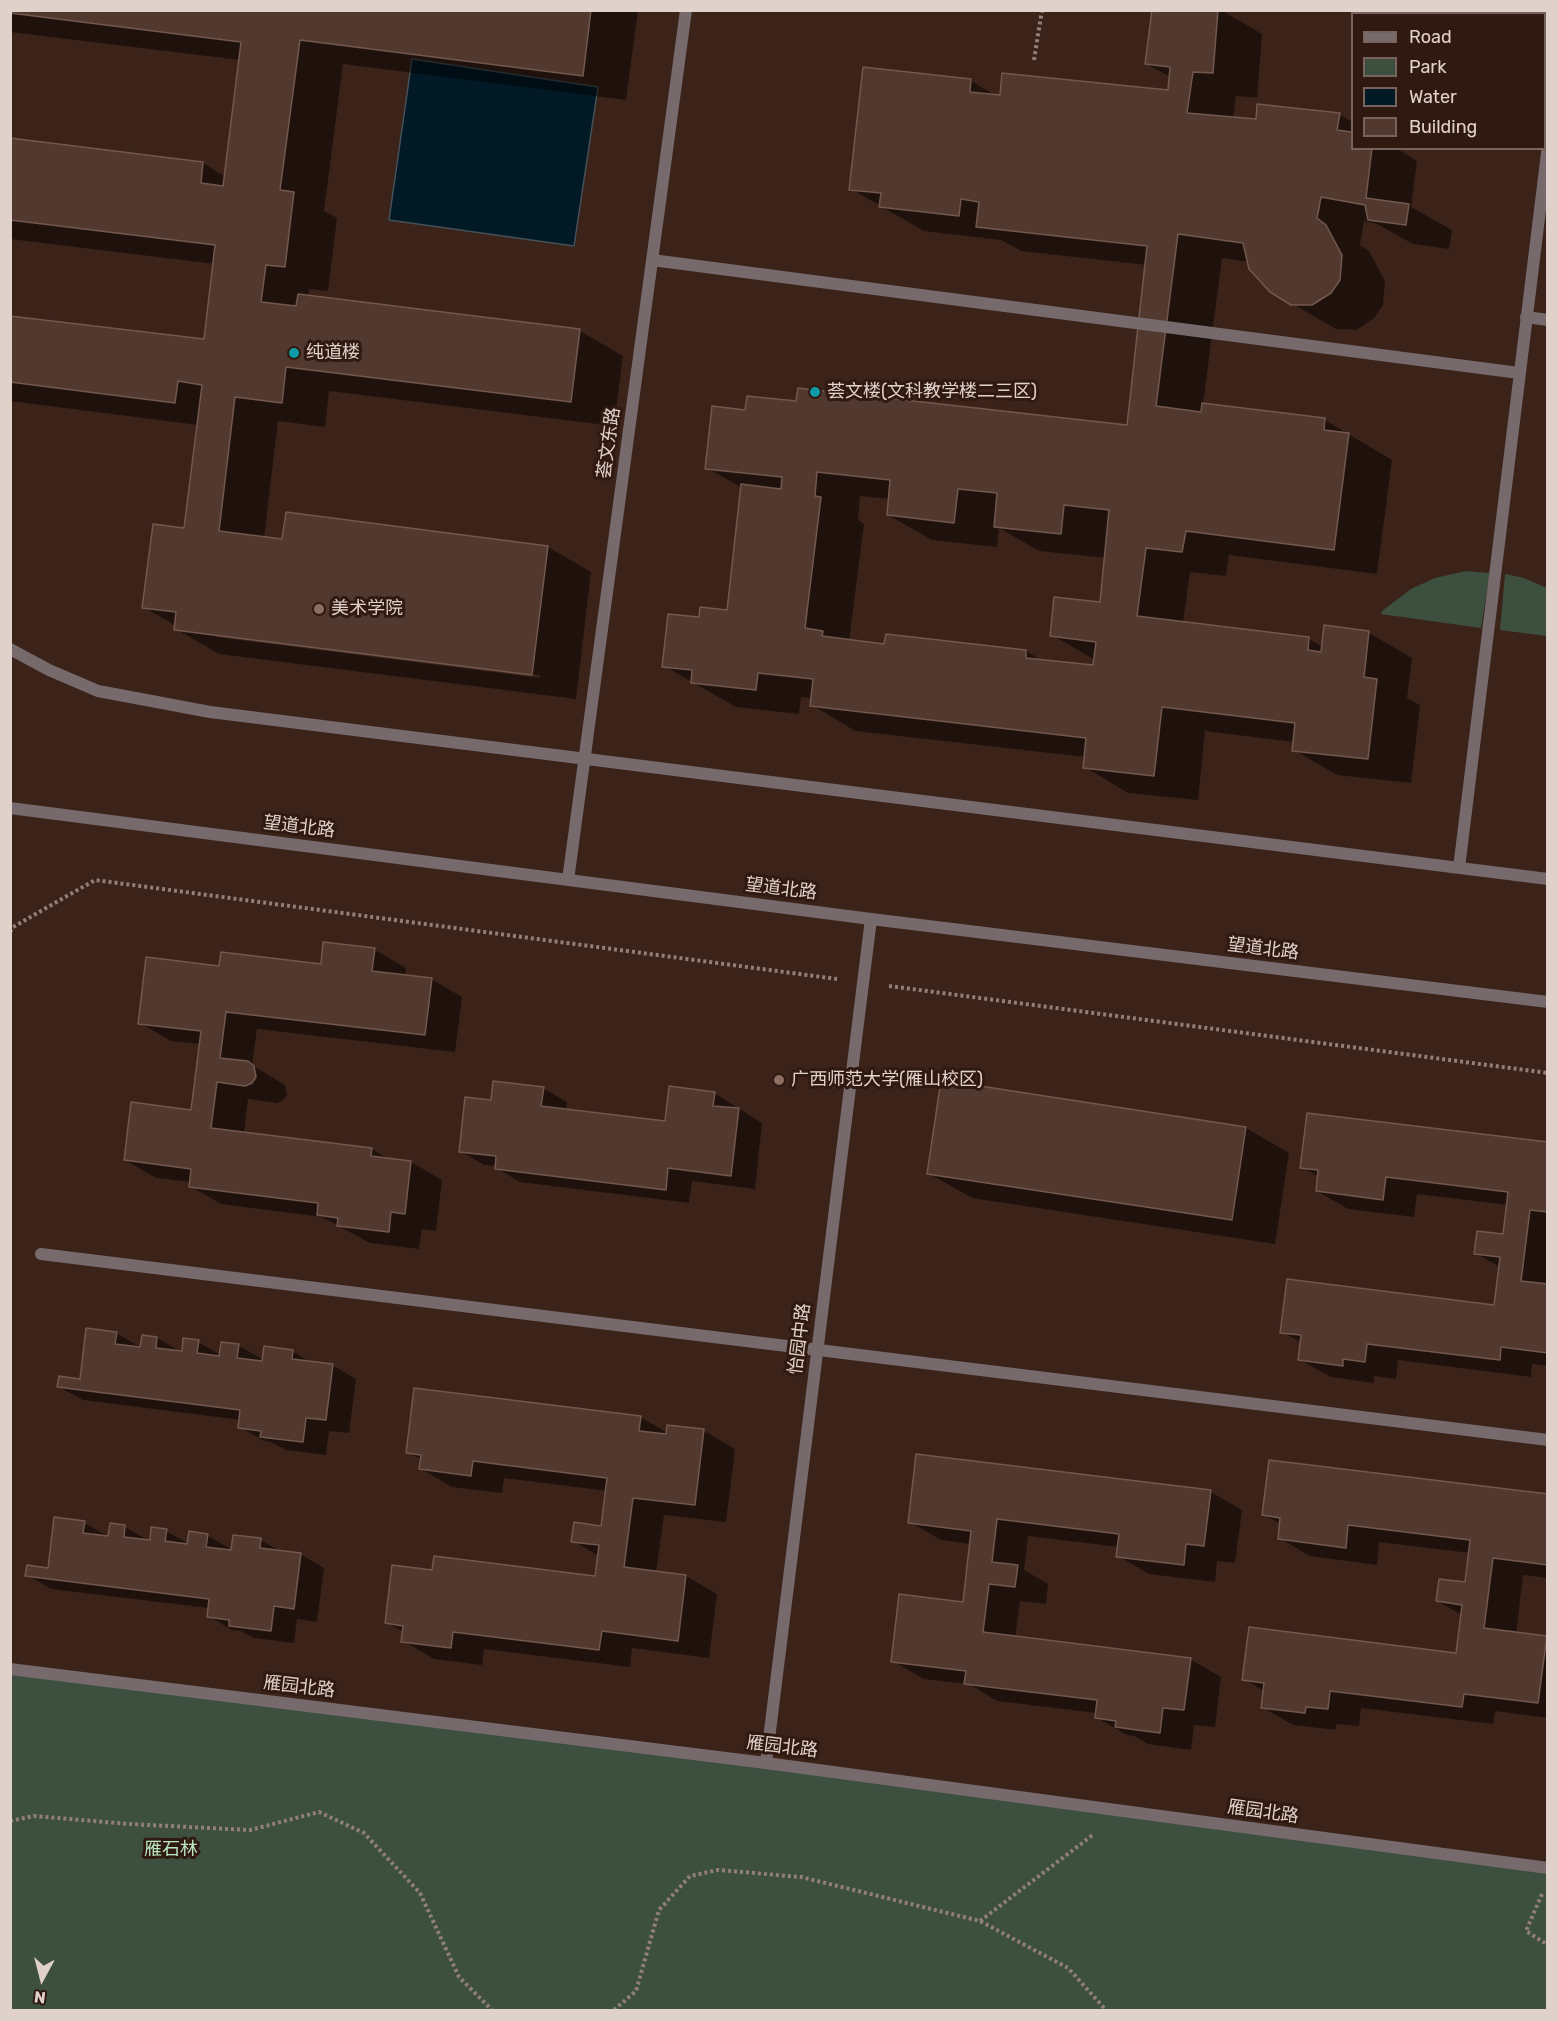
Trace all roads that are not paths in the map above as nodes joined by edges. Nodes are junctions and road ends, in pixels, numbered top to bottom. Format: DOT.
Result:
graph roads {
  1 [pos="686,10"];
  2 [pos="1548,145"];
  3 [pos="652,260"];
  4 [pos="1526,317"];
  5 [pos="1548,320"];
  6 [pos="1520,373"];
  7 [pos="10,649"];
  8 [pos="584,758"];
  9 [pos="10,808"];
  10 [pos="1459,868"];
  11 [pos="1548,879"];
  12 [pos="568,880"];
  13 [pos="871,919"];
  14 [pos="1548,1002"];
  15 [pos="41,1254"];
  16 [pos="817,1350"];
  17 [pos="1548,1440"];
  18 [pos="10,1669"];
  19 [pos="766,1763"];
  20 [pos="1548,1868"];
  1 -- 3 [label="street, 荟文东路"];
  2 -- 4 [label="street"];
  3 -- 6 [label="street"];
  3 -- 8 [label="street, 荟文东路"];
  4 -- 5 [label="street"];
  4 -- 6 [label="street"];
  6 -- 10 [label="street"];
  7 -- 8 [label="street"];
  8 -- 10 [label="street"];
  8 -- 12 [label="street, 荟文东路"];
  9 -- 12 [label="street, 望道北路"];
  10 -- 11 [label="street"];
  12 -- 13 [label="street, 望道北路"];
  13 -- 14 [label="street, 望道北路"];
  13 -- 16 [label="street, 怡园中路"];
  15 -- 16 [label="street"];
  16 -- 17 [label="street"];
  16 -- 19 [label="street, 怡园中路"];
  18 -- 19 [label="street, 雁园北路"];
  19 -- 20 [label="street, 雁园北路"];
}
